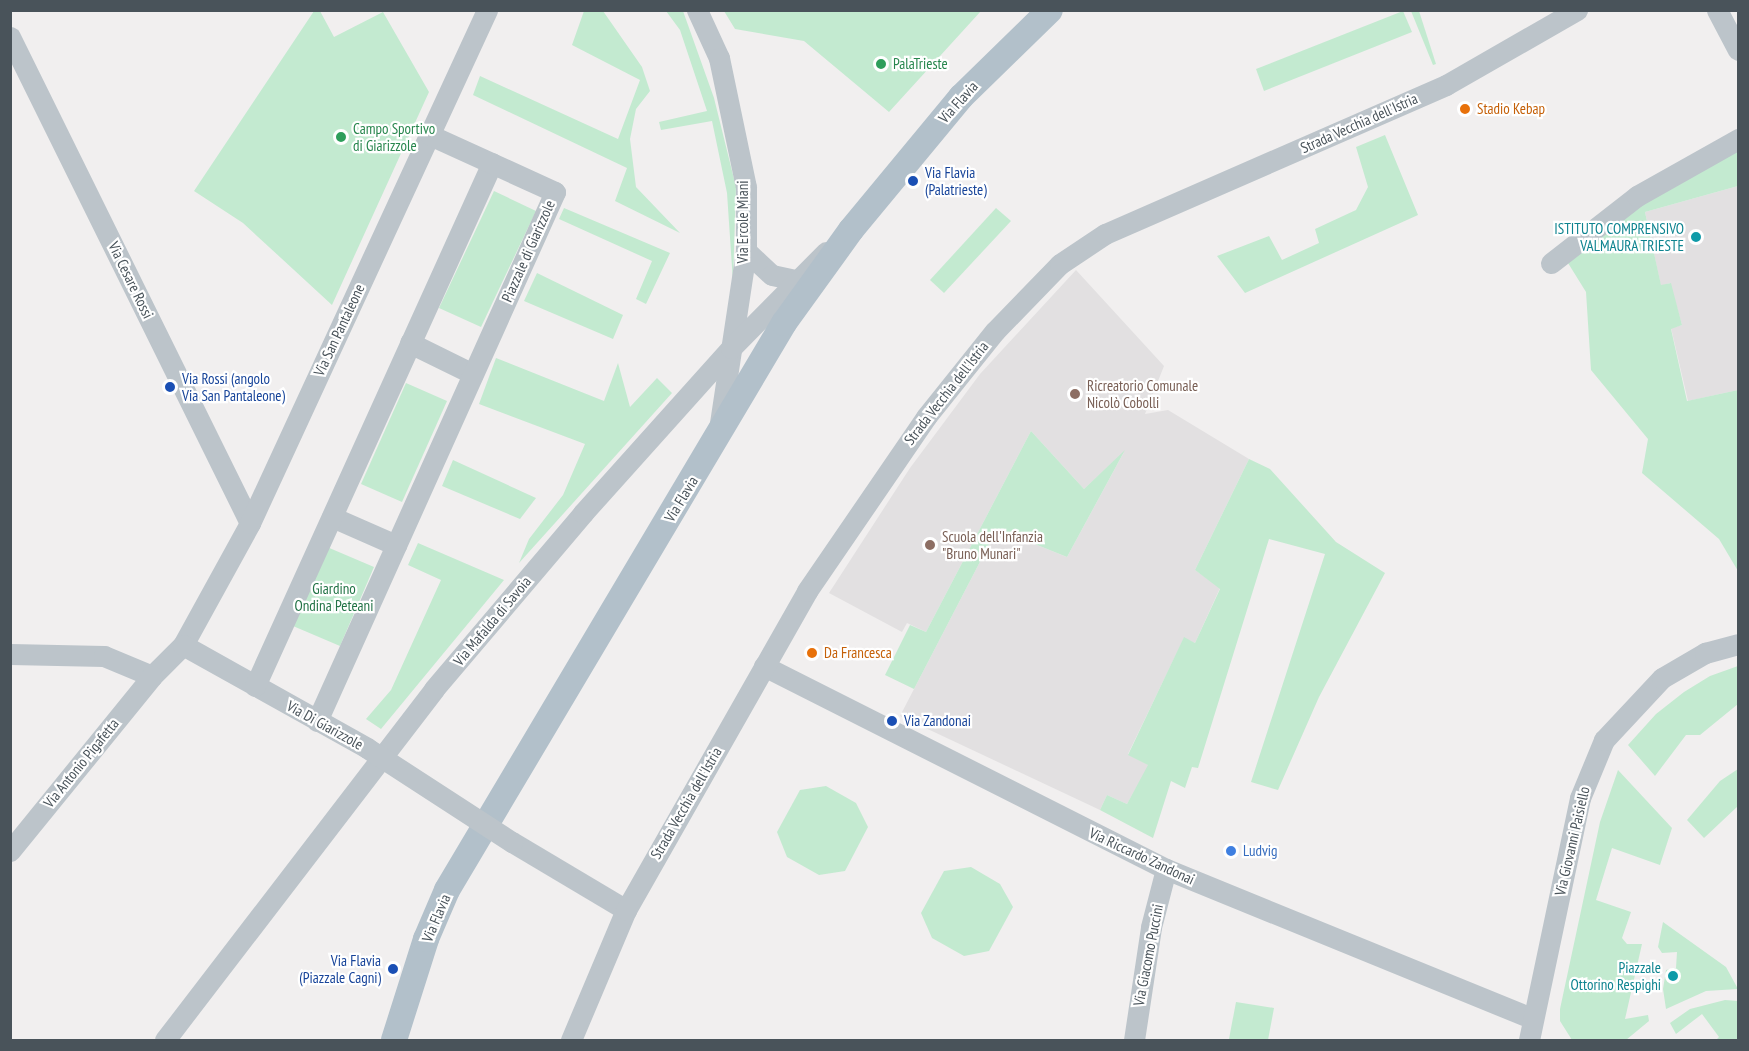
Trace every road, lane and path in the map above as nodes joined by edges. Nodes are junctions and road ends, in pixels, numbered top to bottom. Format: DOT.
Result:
graph roads {
  1 [pos="697,10"];
  2 [pos="1050,10"];
  3 [pos="1577,10"];
  4 [pos="1717,10"];
  5 [pos="482,13"];
  6 [pos="10,37"];
  7 [pos="1738,50"];
  8 [pos="430,135"];
  9 [pos="1738,139"];
  10 [pos="492,163"];
  11 [pos="851,230"];
  12 [pos="746,251"];
  13 [pos="1551,263"];
  14 [pos="796,280"];
  15 [pos="410,343"];
  16 [pos="731,348"];
  17 [pos="473,374"];
  18 [pos="717,438"];
  19 [pos="332,517"];
  20 [pos="250,523"];
  21 [pos="396,545"];
  22 [pos="1738,644"];
  23 [pos="183,645"];
  24 [pos="10,654"];
  25 [pos="764,666"];
  26 [pos="152,676"];
  27 [pos="255,686"];
  28 [pos="317,721"];
  29 [pos="10,851"];
  30 [pos="1166,869"];
  31 [pos="626,910"];
  32 [pos="1533,1019"];
  33 [pos="165,1041"];
  34 [pos="394,1041"];
  35 [pos="572,1041"];
  36 [pos="1134,1041"];
  37 [pos="1530,1041"];
  1 -- 12 [label="street, Via Ercole Miani"];
  2 -- 11 [label="main road, Via Flavia"];
  3 -- 25 [label="street, Strada Vecchia dell'Istria"];
  4 -- 7 [label="street"];
  5 -- 8 [label="street, Via San Pantaleone"];
  6 -- 20 [label="street, Via Cesare Rossi"];
  8 -- 10 [label="street, Piazzale di Giarizzole"];
  8 -- 20 [label="street, Via San Pantaleone"];
  9 -- 13 [label="street"];
  10 -- 15 [label="street"];
  10 -- 17 [label="street, Piazzale di Giarizzole"];
  11 -- 14 [label="street, Via Mafalda di Savoia"];
  11 -- 18 [label="main road, Via Flavia"];
  12 -- 14 [label="street"];
  12 -- 16 [label="street, Via Ercole Miani"];
  14 -- 16 [label="street, Via Mafalda di Savoia"];
  15 -- 17 [label="street"];
  15 -- 19 [label="street"];
  16 -- 18 [label="street, Via Ercole Miani"];
  16 -- 33 [label="street, Via Mafalda di Savoia"];
  17 -- 21 [label="street, Piazzale di Giarizzole"];
  18 -- 34 [label="main road, Via Flavia"];
  19 -- 21 [label="street"];
  19 -- 27 [label="street"];
  20 -- 23 [label="street, Via San Pantaleone"];
  21 -- 28 [label="street, Piazzale di Giarizzole"];
  22 -- 32 [label="street, Via Giovanni Paisiello"];
  23 -- 26 [label="street"];
  23 -- 27 [label="street, Via Di Giarizzole"];
  24 -- 26 [label="street"];
  25 -- 30 [label="street, Via Riccardo Zandonai"];
  25 -- 31 [label="street, Strada Vecchia dell'Istria"];
  26 -- 29 [label="street, Via Antonio Pigafetta"];
  27 -- 28 [label="street, Via Di Giarizzole"];
  28 -- 31 [label="street, Via Di Giarizzole, bridge"];
  30 -- 32 [label="street, Via Riccardo Zandonai"];
  30 -- 36 [label="street, Via Giacomo Puccini"];
  31 -- 35 [label="street, Strada Vecchia dell'Istria"];
  32 -- 37 [label="street, Via Giovanni Paisiello"];
}
